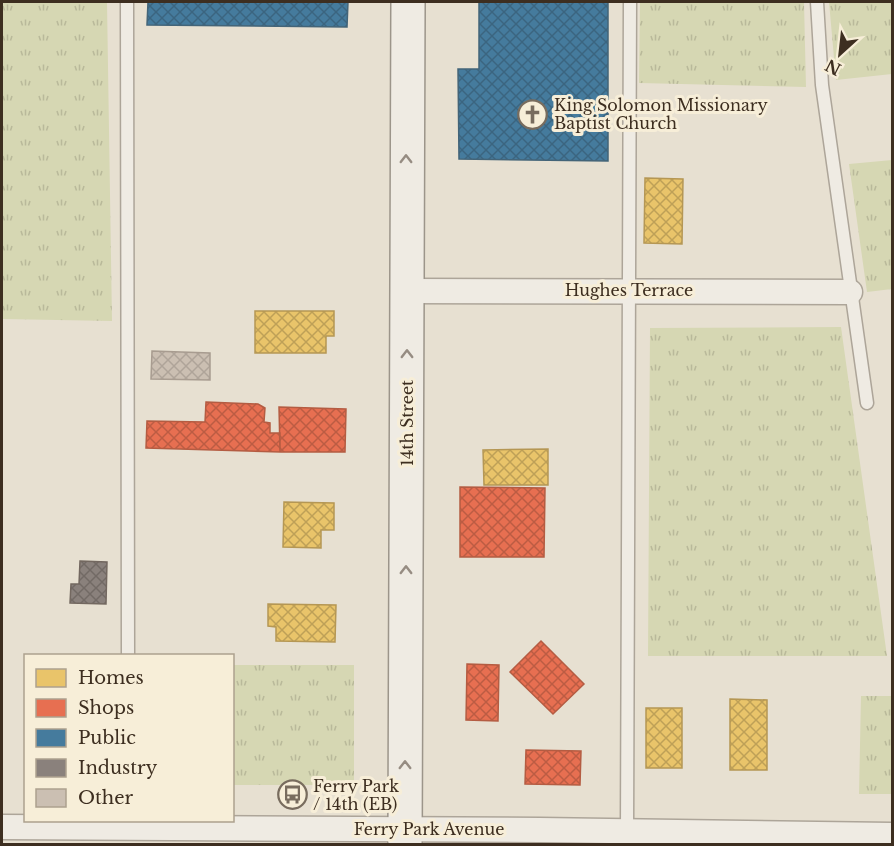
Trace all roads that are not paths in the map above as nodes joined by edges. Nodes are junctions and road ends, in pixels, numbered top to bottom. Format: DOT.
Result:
graph roads {
  1 [pos="127,2"];
  2 [pos="408,2"];
  3 [pos="630,2"];
  4 [pos="817,2"];
  5 [pos="629,290"];
  6 [pos="407,291"];
  7 [pos="850,292"];
  8 [pos="867,403"];
  9 [pos="128,654"];
  10 [pos="127,824"];
  11 [pos="2,827"];
  12 [pos="627,831"];
  13 [pos="892,835"];
  14 [pos="405,837"];
  1 -- 9 [label="lane"];
  6 -- 2 [label="street, 14th Street, one-way"];
  3 -- 5 [label="lane"];
  4 -- 7 [label="lane"];
  5 -- 6 [label="street, Hughes Terrace"];
  5 -- 7 [label="street, Hughes Terrace"];
  5 -- 12 [label="lane"];
  14 -- 6 [label="street, 14th Street, one-way"];
  7 -- 8 [label="lane"];
  10 -- 11 [label="street, Ferry Park Avenue"];
  10 -- 14 [label="street, Ferry Park Avenue"];
  12 -- 13 [label="street, Ferry Park Avenue"];
  12 -- 14 [label="street, Ferry Park Avenue"];
}
